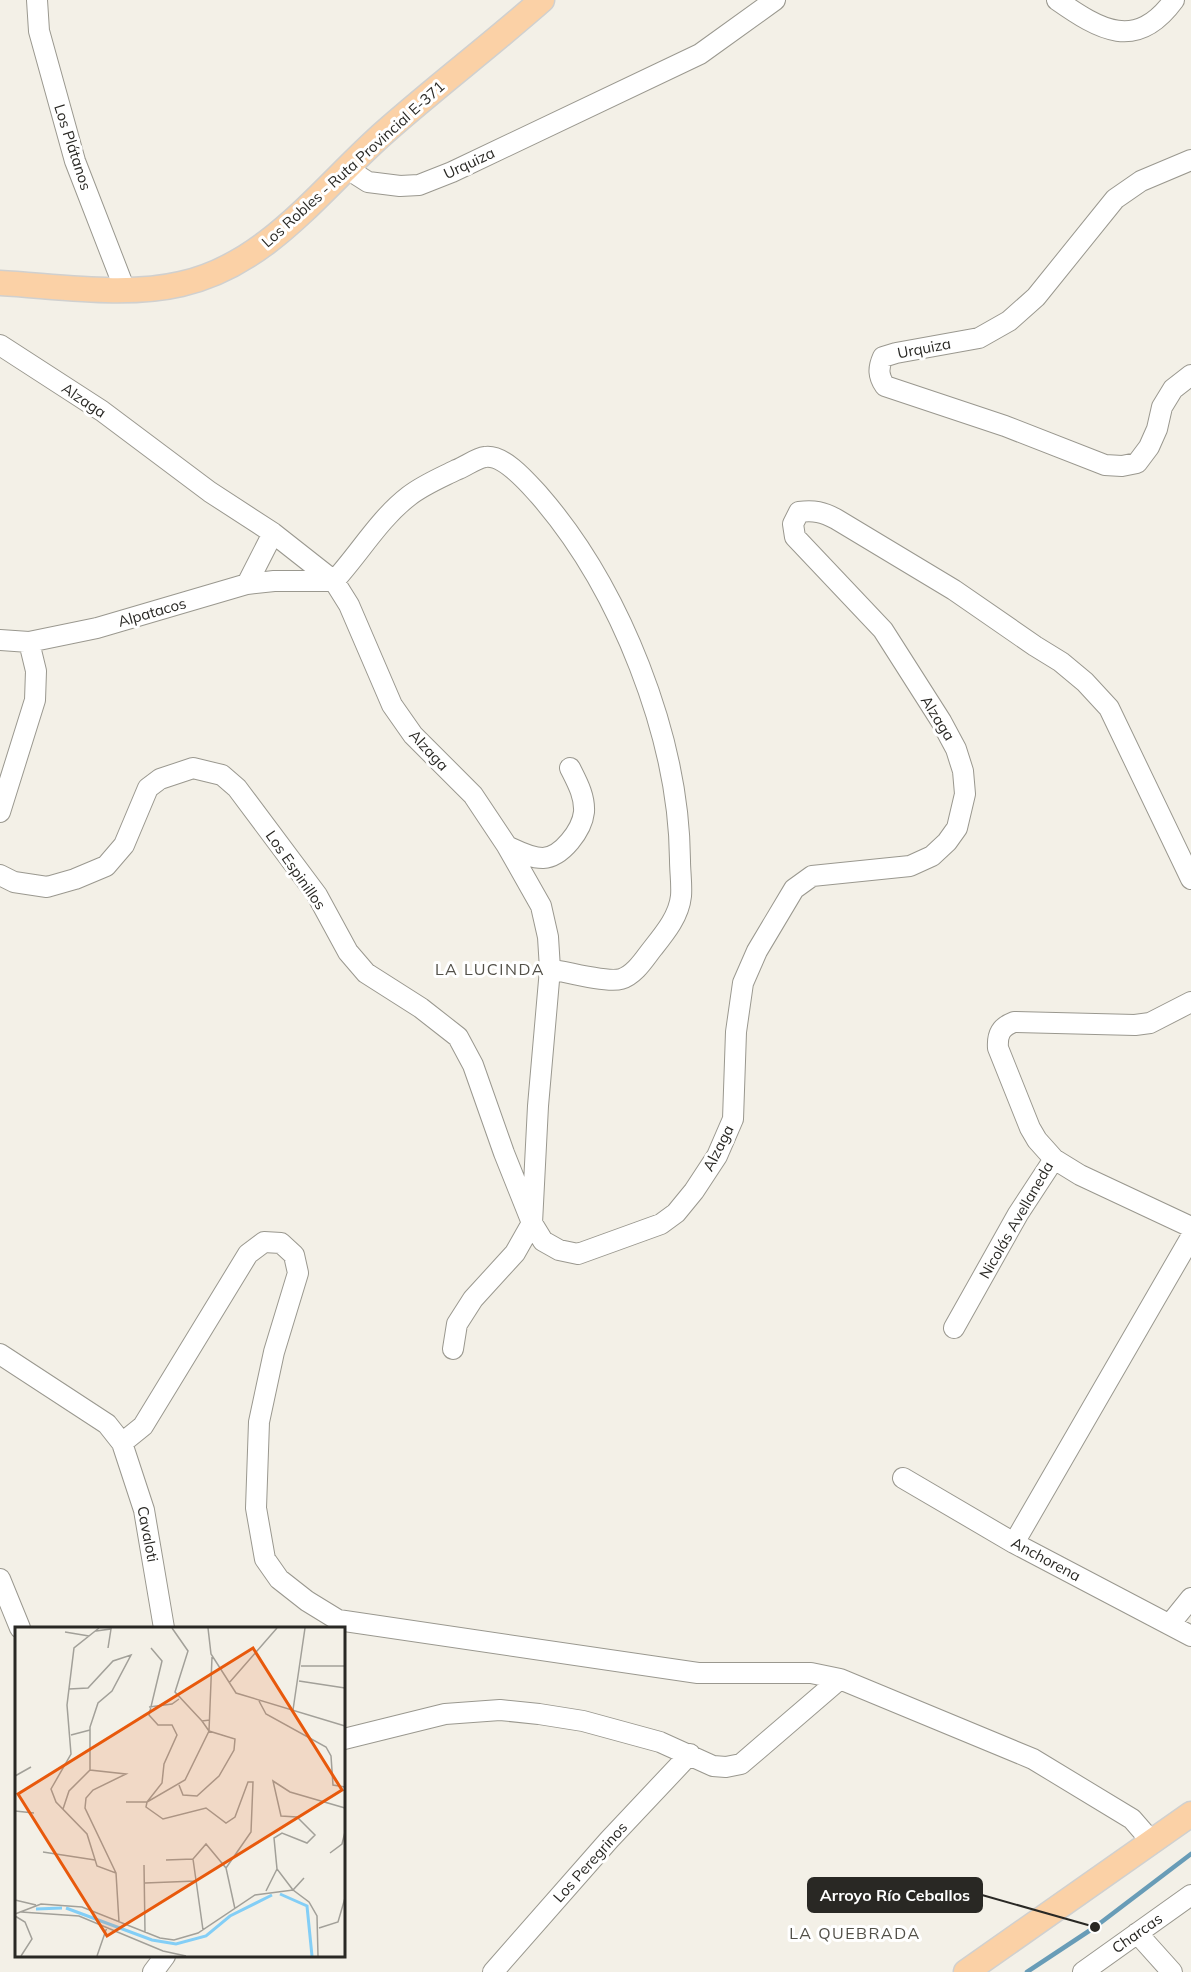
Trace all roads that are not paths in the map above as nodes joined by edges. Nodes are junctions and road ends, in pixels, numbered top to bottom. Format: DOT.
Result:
graph roads {
  1 [pos="37,0"];
  2 [pos="775,0"];
  3 [pos="1057,0"];
  4 [pos="1174,0"];
  5 [pos="539,1"];
  6 [pos="1191,160"];
  7 [pos="346,168"];
  8 [pos="0,284"];
  9 [pos="125,290"];
  10 [pos="0,345"];
  11 [pos="1191,375"];
  12 [pos="273,533"];
  13 [pos="334,581"];
  14 [pos="248,584"];
  15 [pos="0,640"];
  16 [pos="29,642"];
  17 [pos="570,768"];
  18 [pos="0,812"];
  19 [pos="507,846"];
  20 [pos="0,875"];
  21 [pos="1191,879"];
  22 [pos="550,969"];
  23 [pos="1191,1002"];
  24 [pos="1054,1159"];
  25 [pos="532,1223"];
  26 [pos="1191,1227"];
  27 [pos="1191,1237"];
  28 [pos="954,1328"];
  29 [pos="453,1349"];
  30 [pos="0,1354"];
  31 [pos="122,1443"];
  32 [pos="903,1478"];
  33 [pos="1014,1543"];
  34 [pos="0,1579"];
  35 [pos="1191,1598"];
  36 [pos="1170,1624"];
  37 [pos="19,1627"];
  38 [pos="164,1627"];
  39 [pos="1191,1636"];
  40 [pos="840,1679"];
  41 [pos="345,1739"];
  42 [pos="690,1754"];
  43 [pos="1191,1814"];
  44 [pos="1152,1842"];
  45 [pos="1191,1895"];
  46 [pos="1137,1934"];
  47 [pos="164,1957"];
  48 [pos="153,1972"];
  49 [pos="493,1972"];
  50 [pos="966,1972"];
  51 [pos="1083,1972"];
  52 [pos="1172,1972"];
  1 -- 9 [label="street, Los Plátanos"];
  2 -- 7 [label="street, Urquiza"];
  3 -- 4 [label="street"];
  5 -- 7 [label="main road, Los Robles - Ruta Provincial E-371"];
  6 -- 11 [label="street, Urquiza"];
  7 -- 9 [label="main road, Los Robles - Ruta Provincial E-371"];
  8 -- 9 [label="main road, Los Robles - Ruta Provincial E-371"];
  10 -- 12 [label="street, Alzaga"];
  12 -- 13 [label="street, Alzaga"];
  12 -- 14 [label="street"];
  13 -- 14 [label="street, Alpatacos"];
  13 -- 19 [label="street, Alzaga"];
  13 -- 22 [label="street"];
  14 -- 16 [label="street, Alpatacos"];
  15 -- 16 [label="street, Alpatacos"];
  16 -- 18 [label="street"];
  17 -- 19 [label="street"];
  19 -- 22 [label="street, Alzaga"];
  20 -- 25 [label="street, Los Espinillos"];
  21 -- 25 [label="street, Alzaga"];
  22 -- 25 [label="street, Alzaga"];
  23 -- 24 [label="street, Nicolás Avellaneda"];
  24 -- 26 [label="street"];
  24 -- 28 [label="street, Nicolás Avellaneda"];
  25 -- 29 [label="street"];
  27 -- 33 [label="street"];
  30 -- 31 [label="street"];
  31 -- 38 [label="street, Cavaloti"];
  31 -- 40 [label="street"];
  32 -- 33 [label="street, Anchorena"];
  33 -- 36 [label="street, Anchorena"];
  34 -- 37 [label="street"];
  35 -- 36 [label="street"];
  36 -- 39 [label="street, Anchorena"];
  40 -- 42 [label="street"];
  40 -- 44 [label="street"];
  41 -- 42 [label="street"];
  42 -- 49 [label="street, Los Peregrinos"];
  43 -- 44 [label="main road"];
  44 -- 50 [label="main road"];
  45 -- 46 [label="street, Charcas"];
  46 -- 51 [label="street, Charcas"];
  46 -- 52 [label="street"];
  47 -- 48 [label="street"];
}
